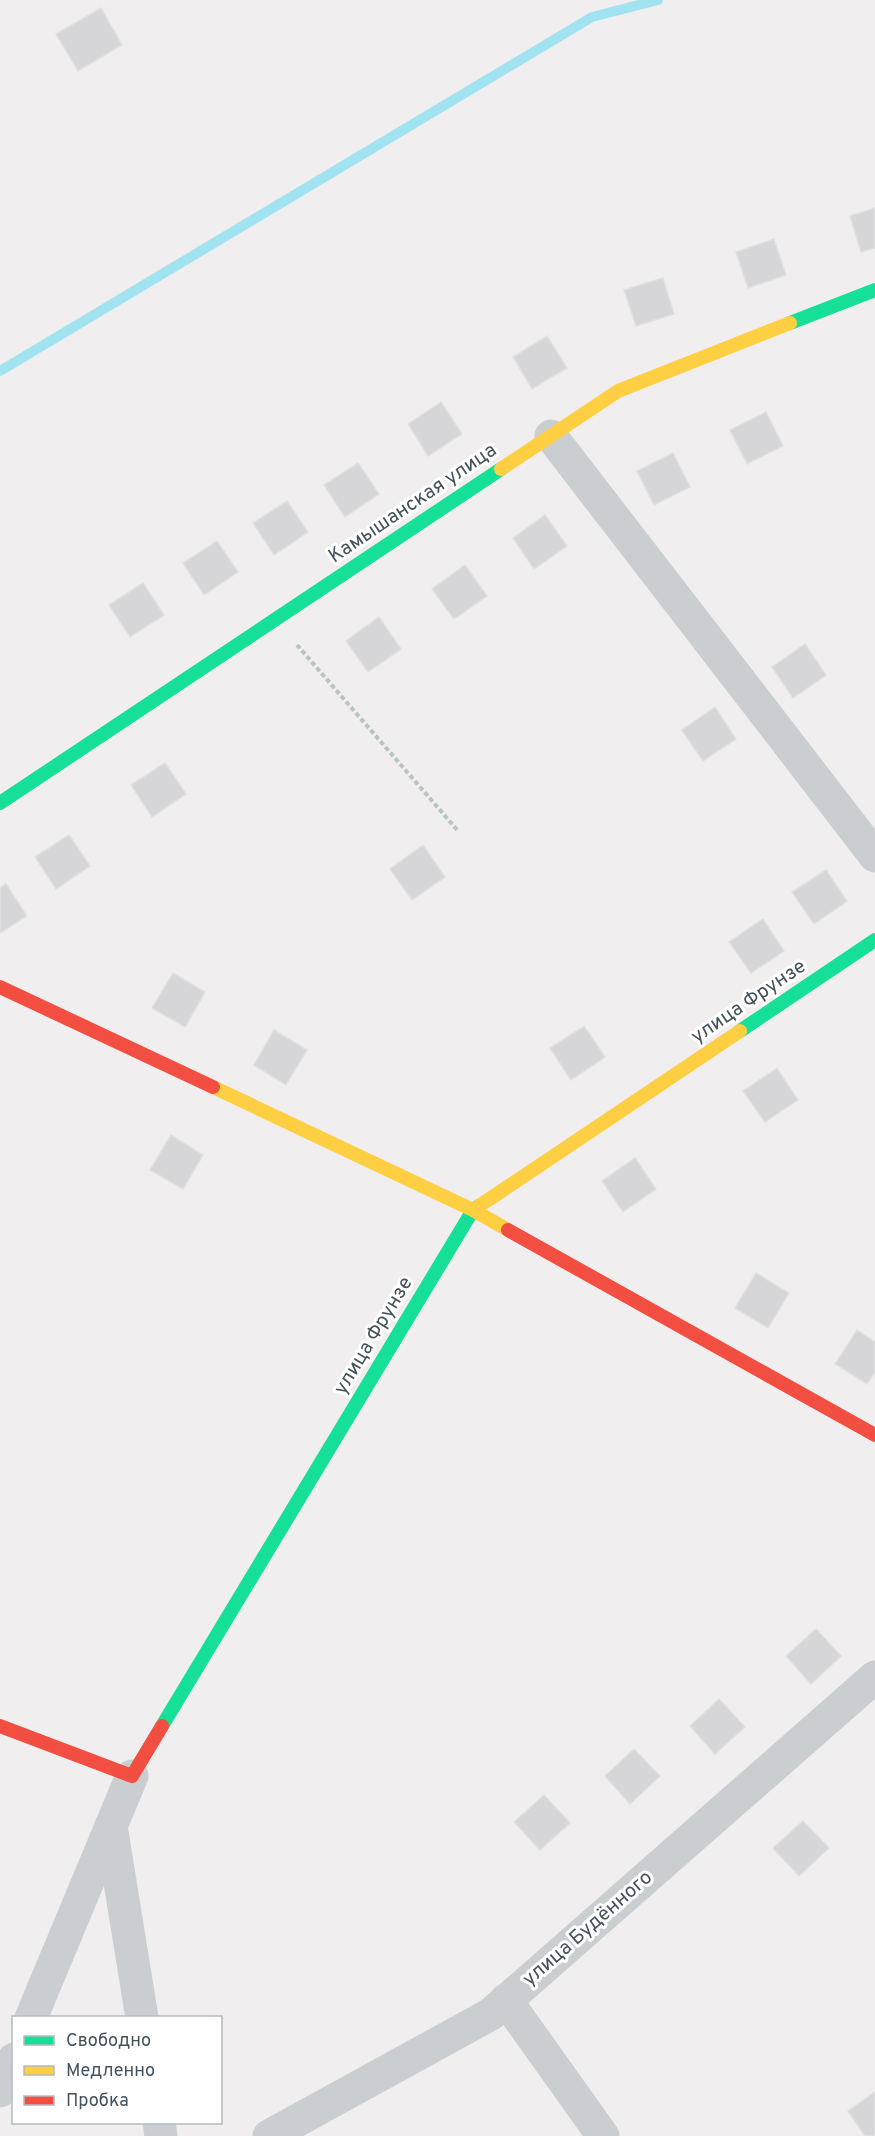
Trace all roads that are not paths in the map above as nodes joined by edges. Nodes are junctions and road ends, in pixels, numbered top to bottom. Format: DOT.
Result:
graph roads {
  1 [pos="875,290"];
  2 [pos="551,436"];
  3 [pos="0,803"];
  4 [pos="875,856"];
  5 [pos="875,940"];
  6 [pos="0,987"];
  7 [pos="473,1210"];
  8 [pos="875,1435"];
  9 [pos="875,1677"];
  10 [pos="0,1726"];
  11 [pos="132,1776"];
  12 [pos="111,1826"];
  13 [pos="506,2000"];
  14 [pos="32,2016"];
  15 [pos="142,2016"];
  16 [pos="12,2064"];
  17 [pos="0,2091"];
  18 [pos="269,2136"];
  19 [pos="603,2136"];
  1 -- 2 [label="street, Камышанская улица"];
  2 -- 3 [label="street, Камышанская улица"];
  2 -- 4 [label="street"];
  5 -- 7 [label="street, улица Фрунзе"];
  6 -- 7 [label="street"];
  7 -- 8 [label="street"];
  7 -- 11 [label="street, улица Фрунзе"];
  9 -- 13 [label="street, улица Будённого"];
  10 -- 11 [label="street"];
  11 -- 12 [label="street"];
  12 -- 14 [label="street"];
  12 -- 15 [label="street"];
  13 -- 18 [label="street, улица Будённого"];
  13 -- 19 [label="street"];
  16 -- 17 [label="street"];
}
